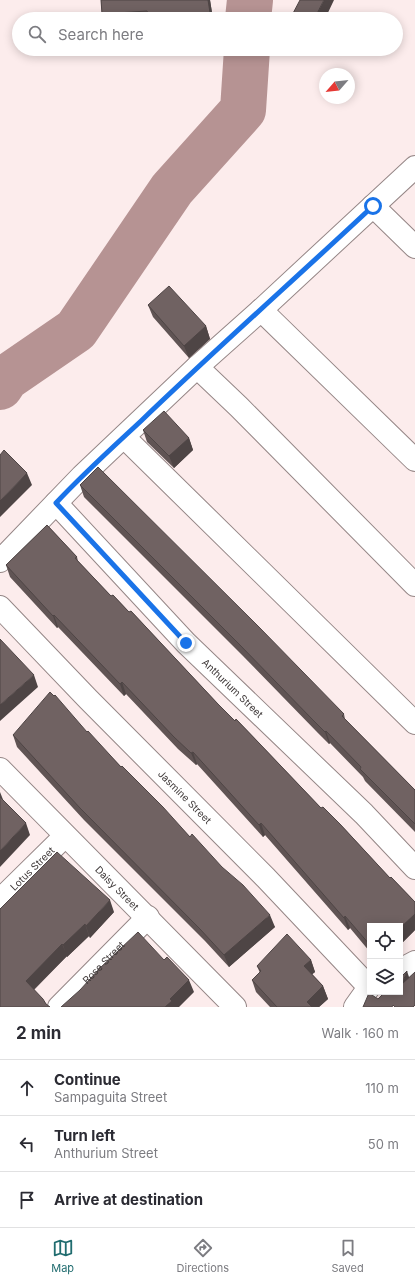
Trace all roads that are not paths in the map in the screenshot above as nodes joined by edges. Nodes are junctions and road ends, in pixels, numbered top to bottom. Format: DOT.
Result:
graph roads {
  1 [pos="415,167"];
  2 [pos="373,206"];
  3 [pos="415,247"];
  4 [pos="261,310"];
  5 [pos="197,367"];
  6 [pos="124,436"];
  7 [pos="415,460"];
  8 [pos="56,503"];
  9 [pos="0,561"];
  10 [pos="415,585"];
  11 [pos="0,607"];
  12 [pos="415,723"];
  13 [pos="0,769"];
  14 [pos="64,836"];
  15 [pos="415,868"];
  16 [pos="0,900"];
  17 [pos="148,917"];
  18 [pos="415,962"];
  19 [pos="403,968"];
  20 [pos="367,984"];
  21 [pos="367,989"];
  22 [pos="224,1003"];
  23 [pos="59,1007"];
  24 [pos="355,1007"];
  1 -- 2 [label="street"];
  2 -- 3 [label="street"];
  2 -- 4 [label="street"];
  4 -- 5 [label="street"];
  4 -- 7 [label="street"];
  5 -- 6 [label="street"];
  5 -- 10 [label="street"];
  6 -- 8 [label="street"];
  6 -- 12 [label="street"];
  8 -- 9 [label="street"];
  8 -- 15 [label="street, Anthurium Street"];
  11 -- 20 [label="street, Jasmine Street"];
  13 -- 14 [label="street, Daisy Street"];
  14 -- 16 [label="street, Lotus Street"];
  14 -- 17 [label="street, Daisy Street"];
  17 -- 22 [label="street, Daisy Street"];
  17 -- 23 [label="street, Rose Street"];
  18 -- 19 [label="street"];
  21 -- 24 [label="street"];
}
